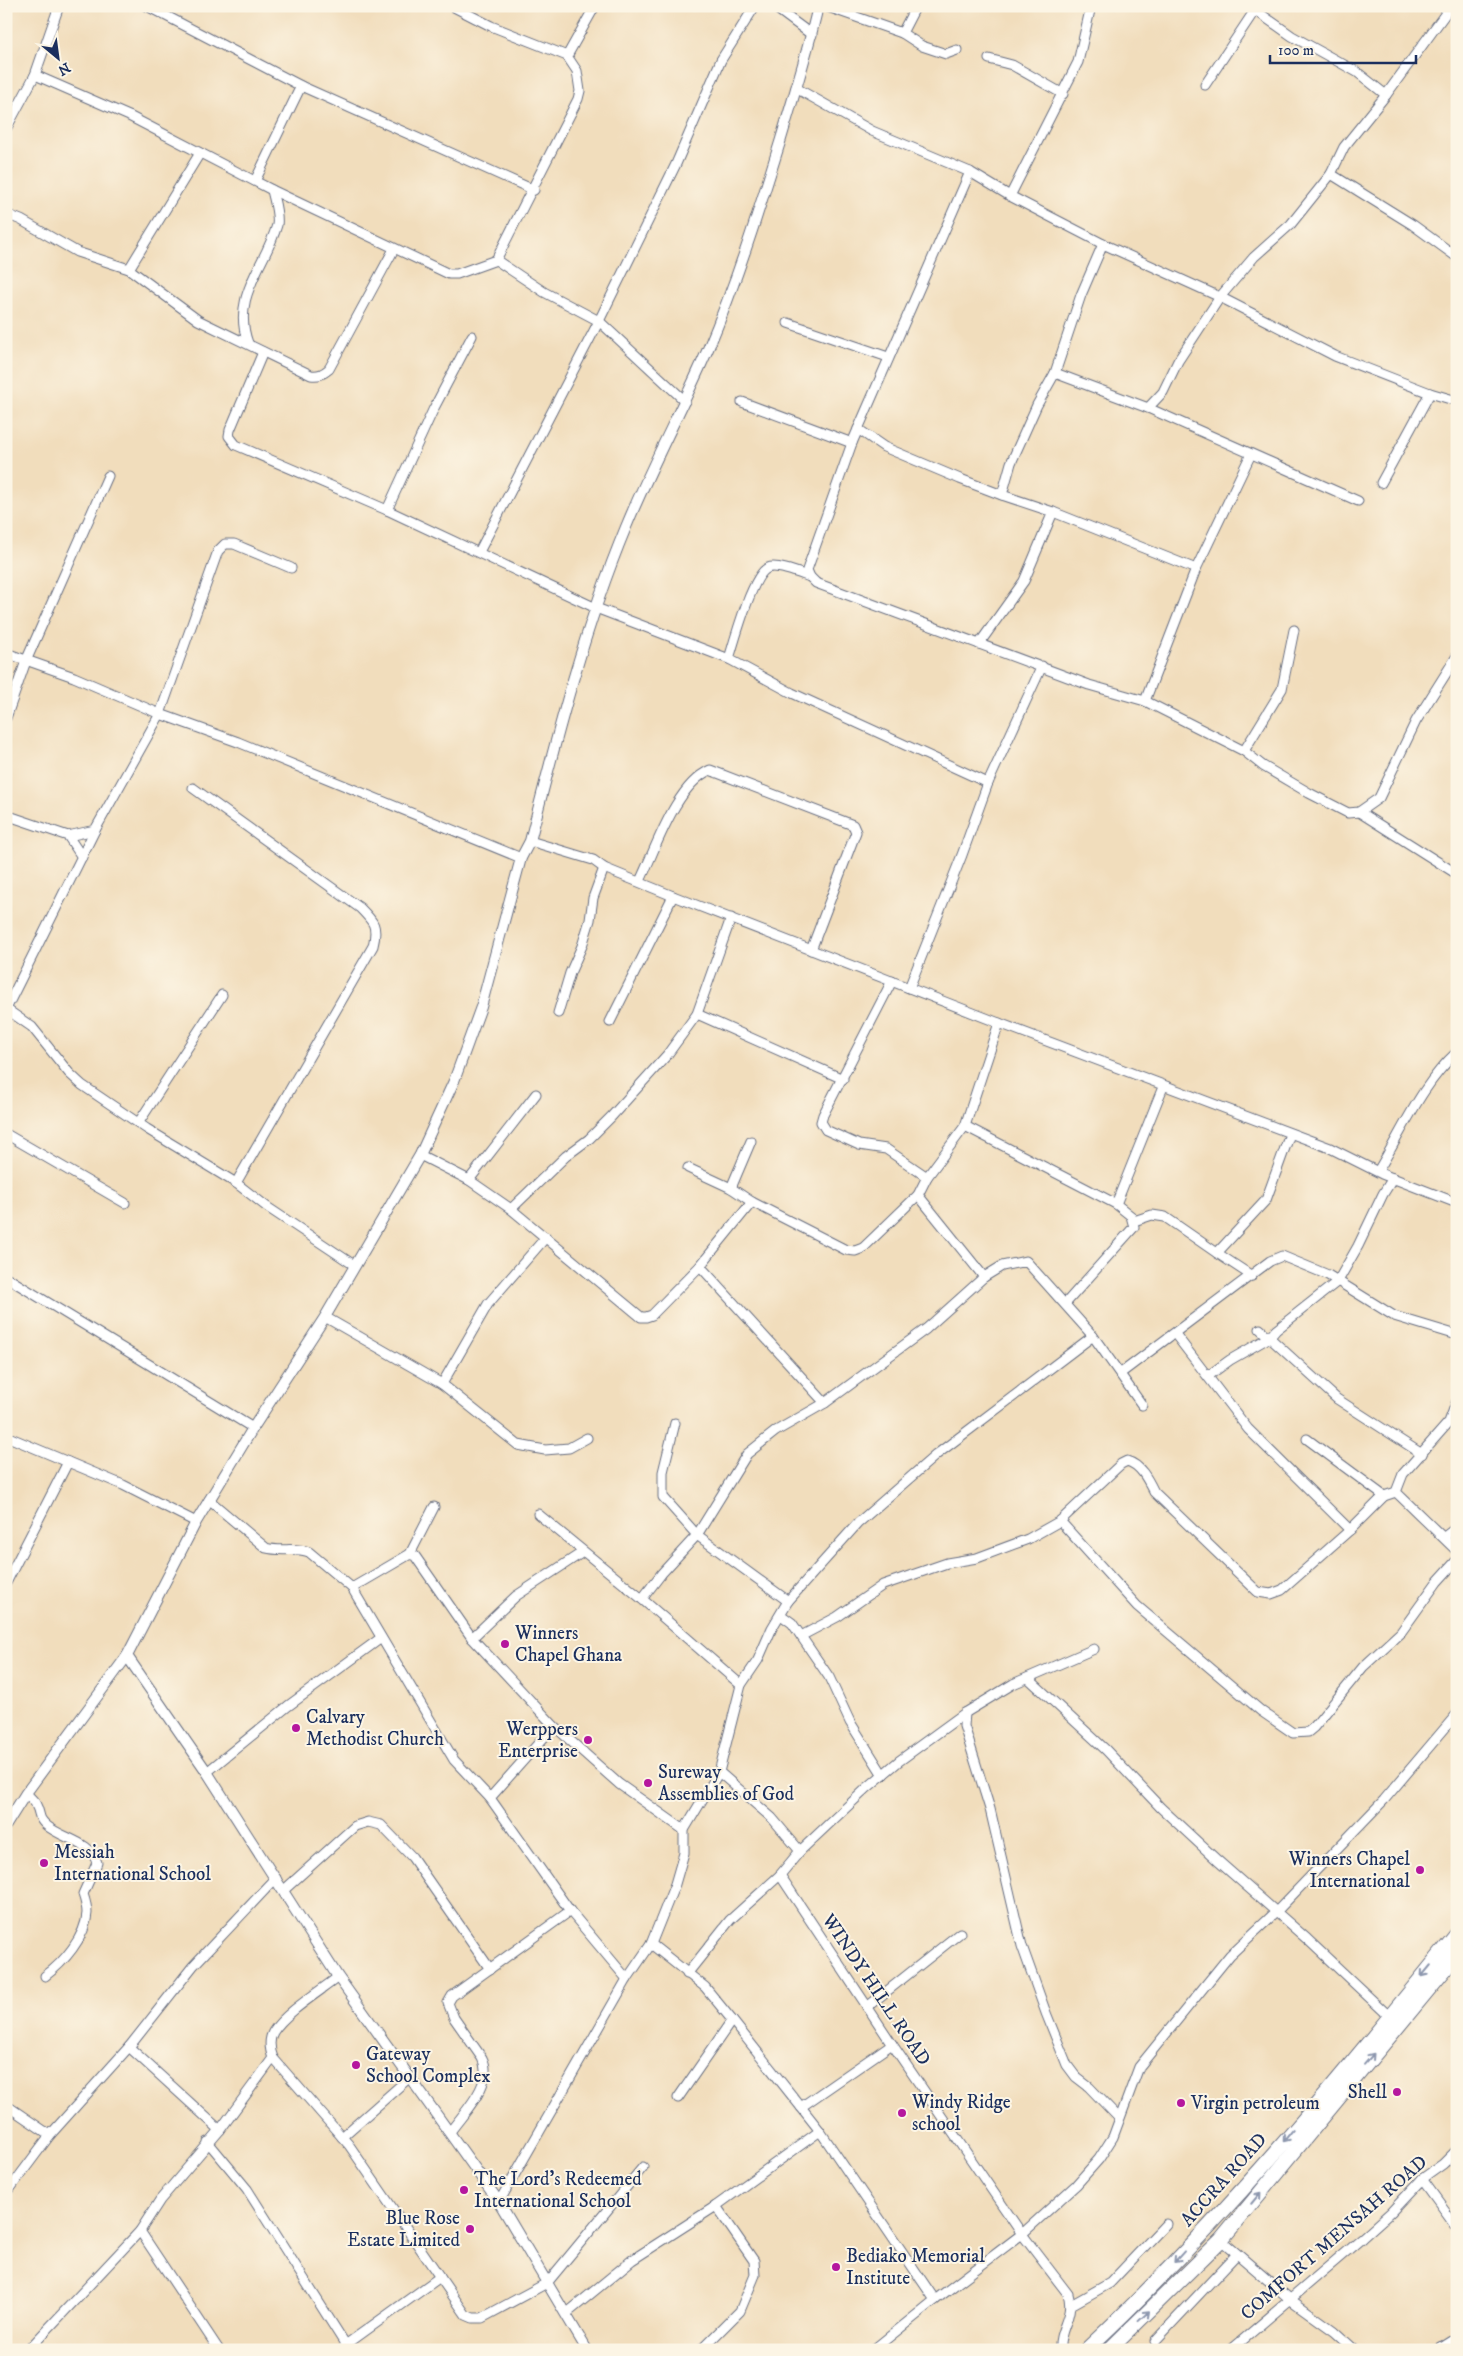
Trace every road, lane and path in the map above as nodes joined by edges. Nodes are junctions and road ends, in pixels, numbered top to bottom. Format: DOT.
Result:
graph roads {
  1 [pos="59,6"];
  2 [pos="147,6"];
  3 [pos="452,6"];
  4 [pos="595,6"];
  5 [pos="755,6"];
  6 [pos="772,6"];
  7 [pos="818,6"];
  8 [pos="825,6"];
  9 [pos="916,6"];
  10 [pos="1092,6"];
  11 [pos="1451,6"];
  12 [pos="1256,8"];
  13 [pos="902,33"];
  14 [pos="812,35"];
  15 [pos="957,50"];
  16 [pos="567,56"];
  17 [pos="989,59"];
  18 [pos="35,75"];
  19 [pos="1204,85"];
  20 [pos="301,86"];
  21 [pos="796,88"];
  22 [pos="1063,94"];
  23 [pos="1386,95"];
  24 [pos="6,129"];
  25 [pos="200,152"];
  26 [pos="970,172"];
  27 [pos="1331,174"];
  28 [pos="255,180"];
  29 [pos="272,190"];
  30 [pos="534,190"];
  31 [pos="1010,196"];
  32 [pos="6,214"];
  33 [pos="1103,244"];
  34 [pos="394,249"];
  35 [pos="1457,257"];
  36 [pos="496,260"];
  37 [pos="128,270"];
  38 [pos="1220,297"];
  39 [pos="599,321"];
  40 [pos="788,323"];
  41 [pos="472,336"];
  42 [pos="248,342"];
  43 [pos="263,352"];
  44 [pos="888,357"];
  45 [pos="1055,372"];
  46 [pos="1430,394"];
  47 [pos="685,401"];
  48 [pos="1457,401"];
  49 [pos="742,402"];
  50 [pos="1148,408"];
  51 [pos="858,429"];
  52 [pos="852,444"];
  53 [pos="1251,454"];
  54 [pos="108,476"];
  55 [pos="1381,483"];
  56 [pos="1002,496"];
  57 [pos="1358,501"];
  58 [pos="388,510"];
  59 [pos="1053,512"];
  60 [pos="479,552"];
  61 [pos="291,568"];
  62 [pos="1196,569"];
  63 [pos="810,577"];
  64 [pos="596,608"];
  65 [pos="1294,630"];
  66 [pos="979,644"];
  67 [pos="6,653"];
  68 [pos="1457,656"];
  69 [pos="729,659"];
  70 [pos="26,661"];
  71 [pos="1042,666"];
  72 [pos="1454,667"];
  73 [pos="1145,701"];
  74 [pos="160,714"];
  75 [pos="6,718"];
  76 [pos="1244,751"];
  77 [pos="988,783"];
  78 [pos="193,788"];
  79 [pos="1358,812"];
  80 [pos="6,815"];
  81 [pos="96,830"];
  82 [pos="68,836"];
  83 [pos="530,841"];
  84 [pos="82,857"];
  85 [pos="521,858"];
  86 [pos="604,868"];
  87 [pos="1457,874"];
  88 [pos="640,881"];
  89 [pos="673,896"];
  90 [pos="731,918"];
  91 [pos="811,950"];
  92 [pos="892,980"];
  93 [pos="909,988"];
  94 [pos="222,995"];
  95 [pos="558,1013"];
  96 [pos="697,1014"];
  97 [pos="610,1022"];
  98 [pos="998,1024"];
  99 [pos="1457,1052"];
  100 [pos="842,1079"];
  101 [pos="1163,1087"];
  102 [pos="536,1094"];
  103 [pos="139,1122"];
  104 [pos="965,1126"];
  105 [pos="6,1134"];
  106 [pos="1290,1134"];
  107 [pos="751,1141"];
  108 [pos="420,1155"];
  109 [pos="688,1168"];
  110 [pos="1378,1171"];
  111 [pos="927,1177"];
  112 [pos="1393,1178"];
  113 [pos="470,1180"];
  114 [pos="236,1183"];
  115 [pos="731,1188"];
  116 [pos="918,1195"];
  117 [pos="752,1202"];
  118 [pos="125,1203"];
  119 [pos="1457,1203"];
  120 [pos="1116,1204"];
  121 [pos="511,1209"];
  122 [pos="1134,1221"];
  123 [pos="546,1237"];
  124 [pos="1218,1253"];
  125 [pos="354,1265"];
  126 [pos="700,1266"];
  127 [pos="1252,1276"];
  128 [pos="984,1277"];
  129 [pos="7,1278"];
  130 [pos="1338,1280"];
  131 [pos="1065,1304"];
  132 [pos="325,1317"];
  133 [pos="1260,1329"];
  134 [pos="1175,1334"];
  135 [pos="1457,1335"];
  136 [pos="1093,1336"];
  137 [pos="1270,1337"];
  138 [pos="1121,1374"];
  139 [pos="1208,1376"];
  140 [pos="442,1384"];
  141 [pos="1457,1401"];
  142 [pos="824,1403"];
  143 [pos="1142,1405"];
  144 [pos="675,1423"];
  145 [pos="253,1428"];
  146 [pos="6,1436"];
  147 [pos="587,1438"];
  148 [pos="1306,1439"];
  149 [pos="1422,1454"];
  150 [pos="68,1462"];
  151 [pos="1396,1492"];
  152 [pos="1384,1496"];
  153 [pos="209,1500"];
  154 [pos="434,1507"];
  155 [pos="538,1514"];
  156 [pos="1060,1521"];
  157 [pos="196,1522"];
  158 [pos="1457,1527"];
  159 [pos="1350,1530"];
  160 [pos="697,1535"];
  161 [pos="1444,1537"];
  162 [pos="1457,1550"];
  163 [pos="582,1552"];
  164 [pos="410,1554"];
  165 [pos="1457,1560"];
  166 [pos="10,1567"];
  167 [pos="6,1583"];
  168 [pos="352,1588"];
  169 [pos="642,1599"];
  170 [pos="788,1601"];
  171 [pos="780,1615"];
  172 [pos="801,1636"];
  173 [pos="382,1638"];
  174 [pos="472,1638"];
  175 [pos="1094,1650"];
  176 [pos="127,1656"];
  177 [pos="1028,1678"];
  178 [pos="741,1685"];
  179 [pos="966,1713"];
  180 [pos="1457,1714"];
  181 [pos="554,1726"];
  182 [pos="207,1772"];
  183 [pos="719,1772"];
  184 [pos="883,1775"];
  185 [pos="26,1793"];
  186 [pos="490,1798"];
  187 [pos="6,1825"];
  188 [pos="684,1830"];
  189 [pos="800,1851"];
  190 [pos="780,1875"];
  191 [pos="276,1878"];
  192 [pos="284,1890"];
  193 [pos="570,1911"];
  194 [pos="1276,1912"];
  195 [pos="960,1933"];
  196 [pos="1457,1934"];
  197 [pos="651,1944"];
  198 [pos="1457,1955"];
  199 [pos="490,1969"];
  200 [pos="687,1974"];
  201 [pos="45,1976"];
  202 [pos="338,1977"];
  203 [pos="626,1979"];
  204 [pos="867,2007"];
  205 [pos="1389,2016"];
  206 [pos="732,2020"];
  207 [pos="892,2044"];
  208 [pos="129,2047"];
  209 [pos="272,2058"];
  210 [pos="410,2077"];
  211 [pos="678,2098"];
  212 [pos="6,2105"];
  213 [pos="801,2107"];
  214 [pos="1119,2118"];
  215 [pos="220,2130"];
  216 [pos="820,2131"];
  217 [pos="450,2132"];
  218 [pos="50,2135"];
  219 [pos="342,2137"];
  220 [pos="208,2142"];
  221 [pos="1457,2150"];
  222 [pos="642,2167"];
  223 [pos="1422,2179"];
  224 [pos="6,2194"];
  225 [pos="499,2202"];
  226 [pos="716,2206"];
  227 [pos="1166,2224"];
  228 [pos="1457,2227"];
  229 [pos="140,2231"];
  230 [pos="1022,2234"];
  231 [pos="1220,2240"];
  232 [pos="1237,2254"];
  233 [pos="440,2276"];
  234 [pos="548,2283"];
  235 [pos="935,2300"];
  236 [pos="1291,2300"];
  237 [pos="1071,2305"];
  238 [pos="566,2314"];
  239 [pos="1457,2338"];
  240 [pos="1155,2341"];
  241 [pos="348,2347"];
  242 [pos="1234,2349"];
  243 [pos="28,2350"];
  244 [pos="219,2350"];
  245 [pos="587,2350"];
  246 [pos="701,2350"];
  247 [pos="873,2350"];
  248 [pos="1060,2350"];
  249 [pos="1086,2350"];
  250 [pos="1109,2350"];
  251 [pos="1355,2350"];
  252 [pos="1438,2350"];
  1 -- 18 [label="street"];
  2 -- 20 [label="street"];
  3 -- 16 [label="street"];
  4 -- 16 [label="street"];
  5 -- 39 [label="street"];
  6 -- 14 [label="street"];
  7 -- 14 [label="street"];
  8 -- 13 [label="street"];
  9 -- 13 [label="street"];
  10 -- 22 [label="street"];
  11 -- 23 [label="street"];
  12 -- 19 [label="street"];
  12 -- 23 [label="street"];
  13 -- 15 [label="street"];
  14 -- 21 [label="street"];
  16 -- 30 [label="street"];
  17 -- 22 [label="street"];
  18 -- 24 [label="street"];
  18 -- 25 [label="street"];
  20 -- 28 [label="street"];
  20 -- 30 [label="street"];
  21 -- 26 [label="street"];
  21 -- 47 [label="street"];
  22 -- 31 [label="street"];
  23 -- 27 [label="street"];
  25 -- 28 [label="street"];
  25 -- 37 [label="street"];
  26 -- 31 [label="street"];
  26 -- 44 [label="street"];
  27 -- 35 [label="street"];
  27 -- 38 [label="street"];
  28 -- 29 [label="street"];
  29 -- 34 [label="street"];
  29 -- 42 [label="street"];
  30 -- 36 [label="street"];
  31 -- 33 [label="street"];
  32 -- 37 [label="street"];
  33 -- 38 [label="street"];
  33 -- 45 [label="street"];
  34 -- 36 [label="street"];
  34 -- 43 [label="street"];
  36 -- 39 [label="street"];
  37 -- 42 [label="street"];
  38 -- 46 [label="street"];
  38 -- 50 [label="street"];
  39 -- 47 [label="street"];
  39 -- 60 [label="street"];
  40 -- 44 [label="street"];
  41 -- 58 [label="street"];
  42 -- 43 [label="street"];
  43 -- 58 [label="street"];
  44 -- 51 [label="street"];
  45 -- 50 [label="street"];
  45 -- 56 [label="street"];
  46 -- 48 [label="street"];
  46 -- 55 [label="street"];
  47 -- 64 [label="street"];
  49 -- 52 [label="street"];
  50 -- 53 [label="street"];
  51 -- 52 [label="street"];
  51 -- 56 [label="street"];
  52 -- 63 [label="street"];
  53 -- 57 [label="street"];
  53 -- 62 [label="street"];
  54 -- 70 [label="street"];
  56 -- 59 [label="street"];
  58 -- 60 [label="street"];
  59 -- 62 [label="street"];
  59 -- 66 [label="street"];
  60 -- 64 [label="street"];
  61 -- 74 [label="street"];
  62 -- 73 [label="street"];
  63 -- 66 [label="street"];
  63 -- 69 [label="street"];
  64 -- 69 [label="street"];
  64 -- 83 [label="street"];
  65 -- 76 [label="street"];
  66 -- 71 [label="street"];
  67 -- 70 [label="street"];
  68 -- 72 [label="street"];
  69 -- 77 [label="street"];
  70 -- 74 [label="street"];
  70 -- 75 [label="street"];
  71 -- 73 [label="street"];
  71 -- 77 [label="street"];
  72 -- 79 [label="street"];
  73 -- 76 [label="street"];
  74 -- 81 [label="street"];
  74 -- 85 [label="street"];
  76 -- 79 [label="street"];
  77 -- 93 [label="street"];
  78 -- 114 [label="street"];
  79 -- 87 [label="street"];
  80 -- 82 [label="street"];
  81 -- 82 [label="street"];
  81 -- 84 [label="street"];
  82 -- 84 [label="street"];
  83 -- 85 [label="street"];
  83 -- 86 [label="street"];
  84 -- 103 [label="street"];
  85 -- 108 [label="street"];
  86 -- 88 [label="street"];
  86 -- 95 [label="street"];
  88 -- 89 [label="street"];
  88 -- 91 [label="street"];
  89 -- 90 [label="street"];
  89 -- 97 [label="street"];
  90 -- 91 [label="street"];
  90 -- 96 [label="street"];
  91 -- 92 [label="street"];
  92 -- 93 [label="street"];
  92 -- 100 [label="street"];
  93 -- 98 [label="street"];
  94 -- 103 [label="street"];
  96 -- 100 [label="street"];
  96 -- 121 [label="street"];
  98 -- 101 [label="street"];
  98 -- 104 [label="street"];
  99 -- 110 [label="street"];
  100 -- 111 [label="street"];
  101 -- 106 [label="street"];
  101 -- 120 [label="street"];
  102 -- 113 [label="street"];
  103 -- 114 [label="street"];
  104 -- 111 [label="street"];
  104 -- 120 [label="street"];
  105 -- 118 [label="street"];
  106 -- 110 [label="street"];
  106 -- 124 [label="street"];
  107 -- 115 [label="street"];
  108 -- 113 [label="street"];
  108 -- 125 [label="street"];
  109 -- 115 [label="street"];
  110 -- 112 [label="street"];
  111 -- 116 [label="street"];
  112 -- 119 [label="street"];
  112 -- 130 [label="street"];
  113 -- 121 [label="street"];
  114 -- 125 [label="street"];
  115 -- 117 [label="street"];
  116 -- 117 [label="street"];
  116 -- 128 [label="street"];
  117 -- 126 [label="street"];
  120 -- 122 [label="street"];
  121 -- 123 [label="street"];
  122 -- 124 [label="street"];
  122 -- 131 [label="street"];
  123 -- 126 [label="street"];
  123 -- 140 [label="street"];
  124 -- 127 [label="street"];
  125 -- 132 [label="street"];
  126 -- 142 [label="street"];
  127 -- 130 [label="street"];
  127 -- 134 [label="street"];
  128 -- 131 [label="street"];
  128 -- 142 [label="street"];
  129 -- 145 [label="street"];
  130 -- 135 [label="street"];
  130 -- 137 [label="street"];
  131 -- 136 [label="street"];
  132 -- 140 [label="street"];
  132 -- 145 [label="street"];
  133 -- 137 [label="street"];
  134 -- 138 [label="street"];
  134 -- 139 [label="street"];
  136 -- 138 [label="street"];
  136 -- 170 [label="street"];
  137 -- 139 [label="street"];
  137 -- 149 [label="street"];
  138 -- 143 [label="street"];
  139 -- 159 [label="street"];
  140 -- 147 [label="street"];
  141 -- 149 [label="street"];
  142 -- 160 [label="street"];
  144 -- 160 [label="street"];
  145 -- 153 [label="street"];
  146 -- 150 [label="street"];
  148 -- 152 [label="street"];
  149 -- 151 [label="street"];
  150 -- 157 [label="street"];
  150 -- 166 [label="street"];
  151 -- 152 [label="street"];
  151 -- 161 [label="street"];
  152 -- 159 [label="street"];
  153 -- 157 [label="street"];
  153 -- 168 [label="street"];
  154 -- 164 [label="street"];
  155 -- 163 [label="street"];
  156 -- 159 [label="street"];
  156 -- 165 [label="street"];
  156 -- 172 [label="street"];
  157 -- 176 [label="street"];
  158 -- 161 [label="street"];
  160 -- 169 [label="street"];
  160 -- 170 [label="street"];
  161 -- 162 [label="street"];
  163 -- 169 [label="street"];
  163 -- 174 [label="street"];
  164 -- 168 [label="street"];
  164 -- 174 [label="street"];
  166 -- 167 [label="street"];
  168 -- 173 [label="street"];
  169 -- 178 [label="street"];
  170 -- 171 [label="street"];
  171 -- 172 [label="street"];
  171 -- 178 [label="street"];
  172 -- 184 [label="street"];
  173 -- 182 [label="street"];
  173 -- 186 [label="street"];
  174 -- 181 [label="street"];
  175 -- 177 [label="street"];
  176 -- 182 [label="street"];
  176 -- 185 [label="street"];
  177 -- 179 [label="street"];
  177 -- 194 [label="street"];
  178 -- 183 [label="street"];
  179 -- 184 [label="street"];
  179 -- 214 [label="street"];
  180 -- 194 [label="street"];
  181 -- 186 [label="street"];
  181 -- 188 [label="street"];
  182 -- 191 [label="street"];
  183 -- 188 [label="street"];
  183 -- 189 [label="street"];
  184 -- 189 [label="street"];
  185 -- 187 [label="street"];
  185 -- 201 [label="street"];
  186 -- 193 [label="street"];
  188 -- 197 [label="street"];
  189 -- 190 [label="street"];
  190 -- 200 [label="street"];
  190 -- 204 [label="street, WINDY HILL ROAD"];
  191 -- 192 [label="street"];
  191 -- 208 [label="street"];
  192 -- 199 [label="street"];
  192 -- 202 [label="street"];
  193 -- 199 [label="street"];
  193 -- 203 [label="street"];
  194 -- 205 [label="street"];
  194 -- 214 [label="street"];
  195 -- 204 [label="street"];
  196 -- 205 [label="highway, ACCRA ROAD, one-way"];
  197 -- 200 [label="street"];
  197 -- 203 [label="street"];
  231 -- 198 [label="highway, ACCRA ROAD, one-way"];
  199 -- 217 [label="street"];
  200 -- 206 [label="street"];
  202 -- 209 [label="street"];
  202 -- 210 [label="street"];
  203 -- 225 [label="street"];
  204 -- 207 [label="street, WINDY HILL ROAD"];
  205 -- 249 [label="highway, ACCRA ROAD, one-way"];
  206 -- 211 [label="street"];
  206 -- 213 [label="street"];
  207 -- 213 [label="street"];
  207 -- 230 [label="street, WINDY HILL ROAD"];
  208 -- 215 [label="street"];
  208 -- 218 [label="street"];
  209 -- 215 [label="street"];
  209 -- 219 [label="street"];
  210 -- 217 [label="street"];
  210 -- 219 [label="street"];
  212 -- 218 [label="street"];
  213 -- 216 [label="street"];
  214 -- 230 [label="street"];
  215 -- 220 [label="street"];
  216 -- 226 [label="street"];
  216 -- 235 [label="street"];
  217 -- 225 [label="street"];
  218 -- 224 [label="street"];
  219 -- 233 [label="street"];
  220 -- 229 [label="street"];
  220 -- 241 [label="street"];
  221 -- 223 [label="street, COMFORT MENSAH ROAD"];
  222 -- 234 [label="street"];
  223 -- 228 [label="street"];
  223 -- 236 [label="street, COMFORT MENSAH ROAD"];
  225 -- 234 [label="street"];
  226 -- 238 [label="street"];
  226 -- 246 [label="street"];
  227 -- 237 [label="street"];
  229 -- 243 [label="street"];
  229 -- 244 [label="street"];
  230 -- 235 [label="street"];
  230 -- 237 [label="street, WINDY HILL ROAD"];
  231 -- 232 [label="street"];
  250 -- 231 [label="highway, ACCRA ROAD, one-way"];
  232 -- 236 [label="street"];
  232 -- 240 [label="street"];
  233 -- 234 [label="street"];
  233 -- 241 [label="street"];
  234 -- 238 [label="street"];
  235 -- 247 [label="street"];
  236 -- 242 [label="street, COMFORT MENSAH ROAD"];
  236 -- 251 [label="street"];
  237 -- 248 [label="street"];
  238 -- 245 [label="street"];
  239 -- 252 [label="street"];
}
